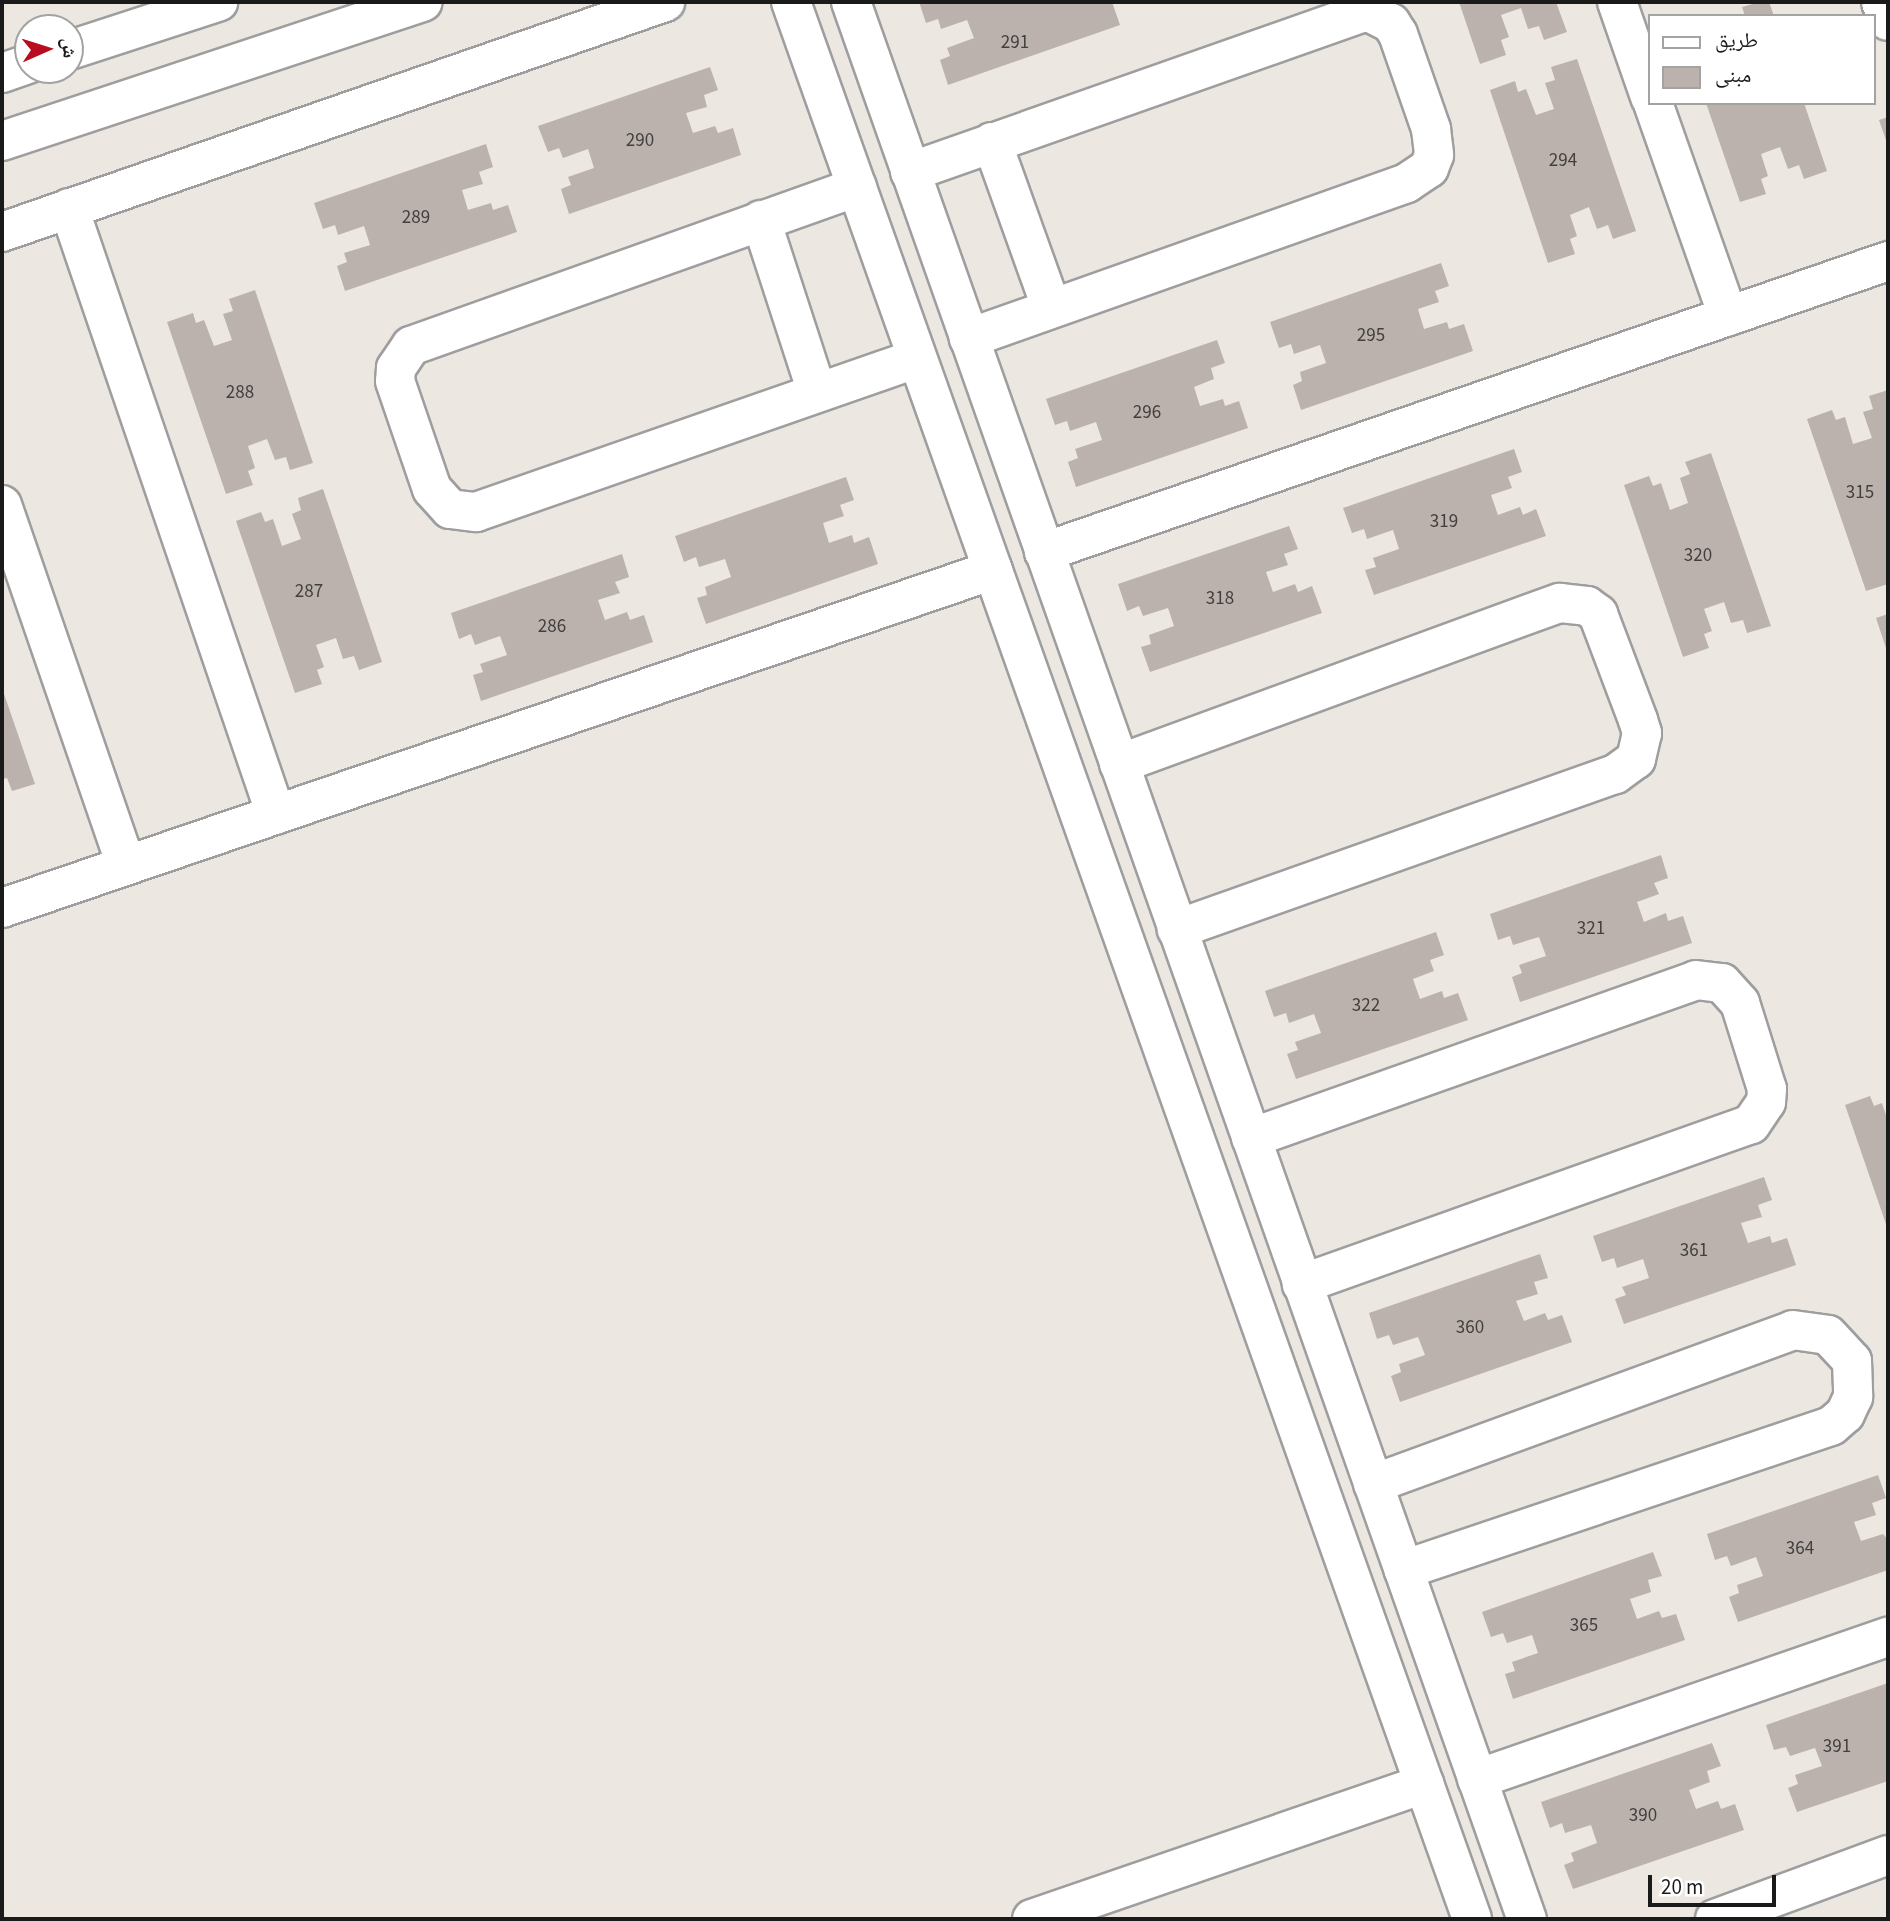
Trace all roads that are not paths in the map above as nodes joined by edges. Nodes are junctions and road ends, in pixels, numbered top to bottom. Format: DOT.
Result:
graph roads {
  1 [pos="218,2"];
  2 [pos="423,2"];
  3 [pos="665,2"];
  4 [pos="791,2"];
  5 [pos="850,2"];
  6 [pos="1616,2"];
  7 [pos="1881,2"];
  8 [pos="1888,21"];
  9 [pos="84,45"];
  10 [pos="1648,91"];
  11 [pos="1654,105"];
  12 [pos="2,141"];
  13 [pos="992,142"];
  14 [pos="911,172"];
  15 [pos="857,187"];
  16 [pos="69,208"];
  17 [pos="761,220"];
  18 [pos="2,232"];
  19 [pos="1888,261"];
  20 [pos="1051,307"];
  21 [pos="1728,316"];
  22 [pos="969,338"];
  23 [pos="917,358"];
  24 [pos="817,392"];
  25 [pos="1026,500"];
  26 [pos="2,505"];
  27 [pos="975,519"];
  28 [pos="1044,552"];
  29 [pos="993,570"];
  30 [pos="1059,593"];
  31 [pos="1008,612"];
  32 [pos="1119,764"];
  33 [pos="276,815"];
  34 [pos="126,865"];
  35 [pos="2,908"];
  36 [pos="1177,929"];
  37 [pos="1251,1138"];
  38 [pos="1302,1284"];
  39 [pos="1373,1484"];
  40 [pos="1404,1570"];
  41 [pos="1888,1637"];
  42 [pos="1452,1708"];
  43 [pos="1403,1726"];
  44 [pos="1424,1784"];
  45 [pos="1483,1796"];
  46 [pos="1441,1830"];
  47 [pos="1888,1855"];
  48 [pos="1031,1919"];
  49 [pos="1472,1919"];
  50 [pos="1527,1919"];
  51 [pos="1715,1919"];
  1 -- 9 [label="street"];
  2 -- 12 [label="street"];
  3 -- 16 [label="street"];
  4 -- 15 [label="street"];
  5 -- 14 [label="street"];
  6 -- 10 [label="street"];
  7 -- 8 [label="street"];
  11 -- 21 [label="street"];
  13 -- 14 [label="street"];
  13 -- 20 [label="street"];
  13 -- 20 [label="street"];
  14 -- 22 [label="street"];
  15 -- 17 [label="street"];
  15 -- 23 [label="street"];
  16 -- 18 [label="street"];
  16 -- 33 [label="street"];
  17 -- 24 [label="street"];
  17 -- 24 [label="street"];
  19 -- 21 [label="street"];
  20 -- 22 [label="street"];
  21 -- 28 [label="street"];
  22 -- 25 [label="street"];
  23 -- 24 [label="street"];
  23 -- 27 [label="street"];
  25 -- 27 [label="street"];
  25 -- 28 [label="street"];
  26 -- 34 [label="street"];
  27 -- 29 [label="street"];
  28 -- 30 [label="street"];
  29 -- 31 [label="street"];
  29 -- 33 [label="street"];
  30 -- 31 [label="street"];
  30 -- 32 [label="street"];
  31 -- 43 [label="street"];
  32 -- 36 [label="street"];
  32 -- 36 [label="street"];
  33 -- 34 [label="street"];
  34 -- 35 [label="street"];
  36 -- 37 [label="street"];
  37 -- 38 [label="street"];
  37 -- 38 [label="street"];
  38 -- 39 [label="street"];
  39 -- 40 [label="street"];
  39 -- 40 [label="street"];
  40 -- 42 [label="street"];
  41 -- 45 [label="street"];
  42 -- 43 [label="street"];
  42 -- 45 [label="street"];
  43 -- 44 [label="street"];
  44 -- 46 [label="street"];
  44 -- 48 [label="street"];
  45 -- 46 [label="street"];
  45 -- 50 [label="street"];
  46 -- 49 [label="street"];
  47 -- 51 [label="street"];
}
